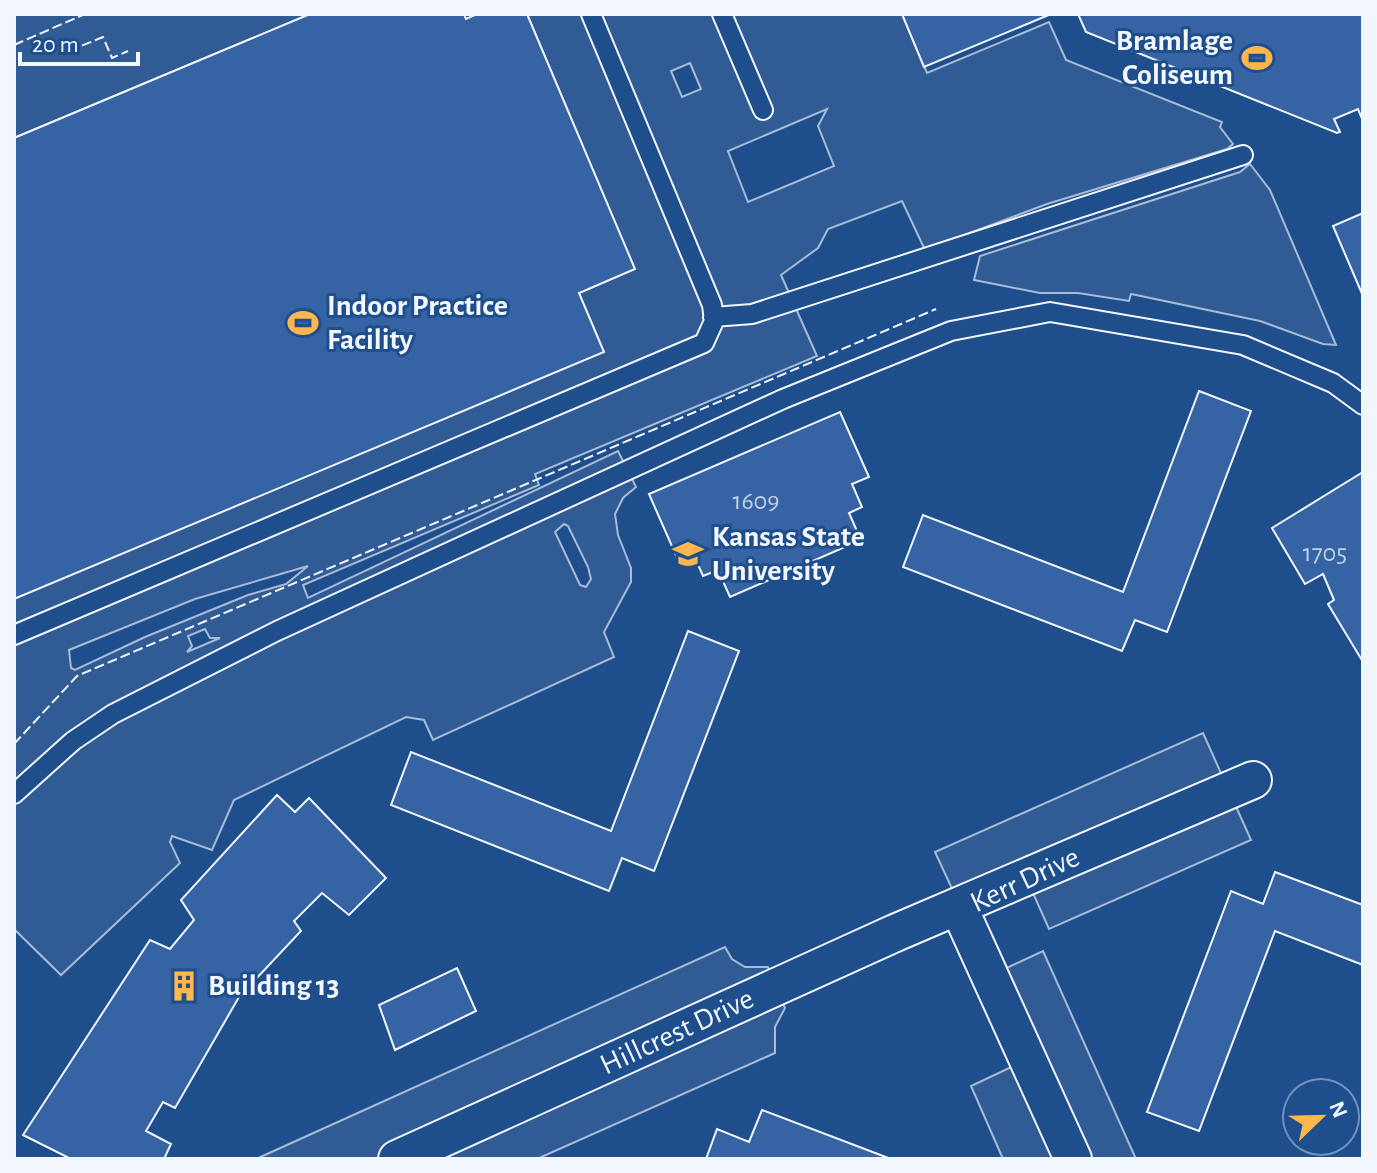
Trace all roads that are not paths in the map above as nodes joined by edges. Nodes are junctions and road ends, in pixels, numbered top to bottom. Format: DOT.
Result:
graph roads {
  1 [pos="591,14"];
  2 [pos="722,14"];
  3 [pos="763,110"];
  4 [pos="1243,155"];
  5 [pos="713,317"];
  6 [pos="1363,405"];
  7 [pos="14,635"];
  8 [pos="1253,780"];
  9 [pos="14,794"];
  10 [pos="959,908"];
  11 [pos="397,1159"];
  12 [pos="1073,1159"];
  1 -- 5 [label="lane"];
  2 -- 3 [label="lane"];
  4 -- 5 [label="lane"];
  5 -- 7 [label="lane"];
  6 -- 9 [label="lane"];
  8 -- 10 [label="street, Kerr Drive"];
  10 -- 11 [label="street, Hillcrest Drive"];
  10 -- 12 [label="street, Kerr Drive"];
}
